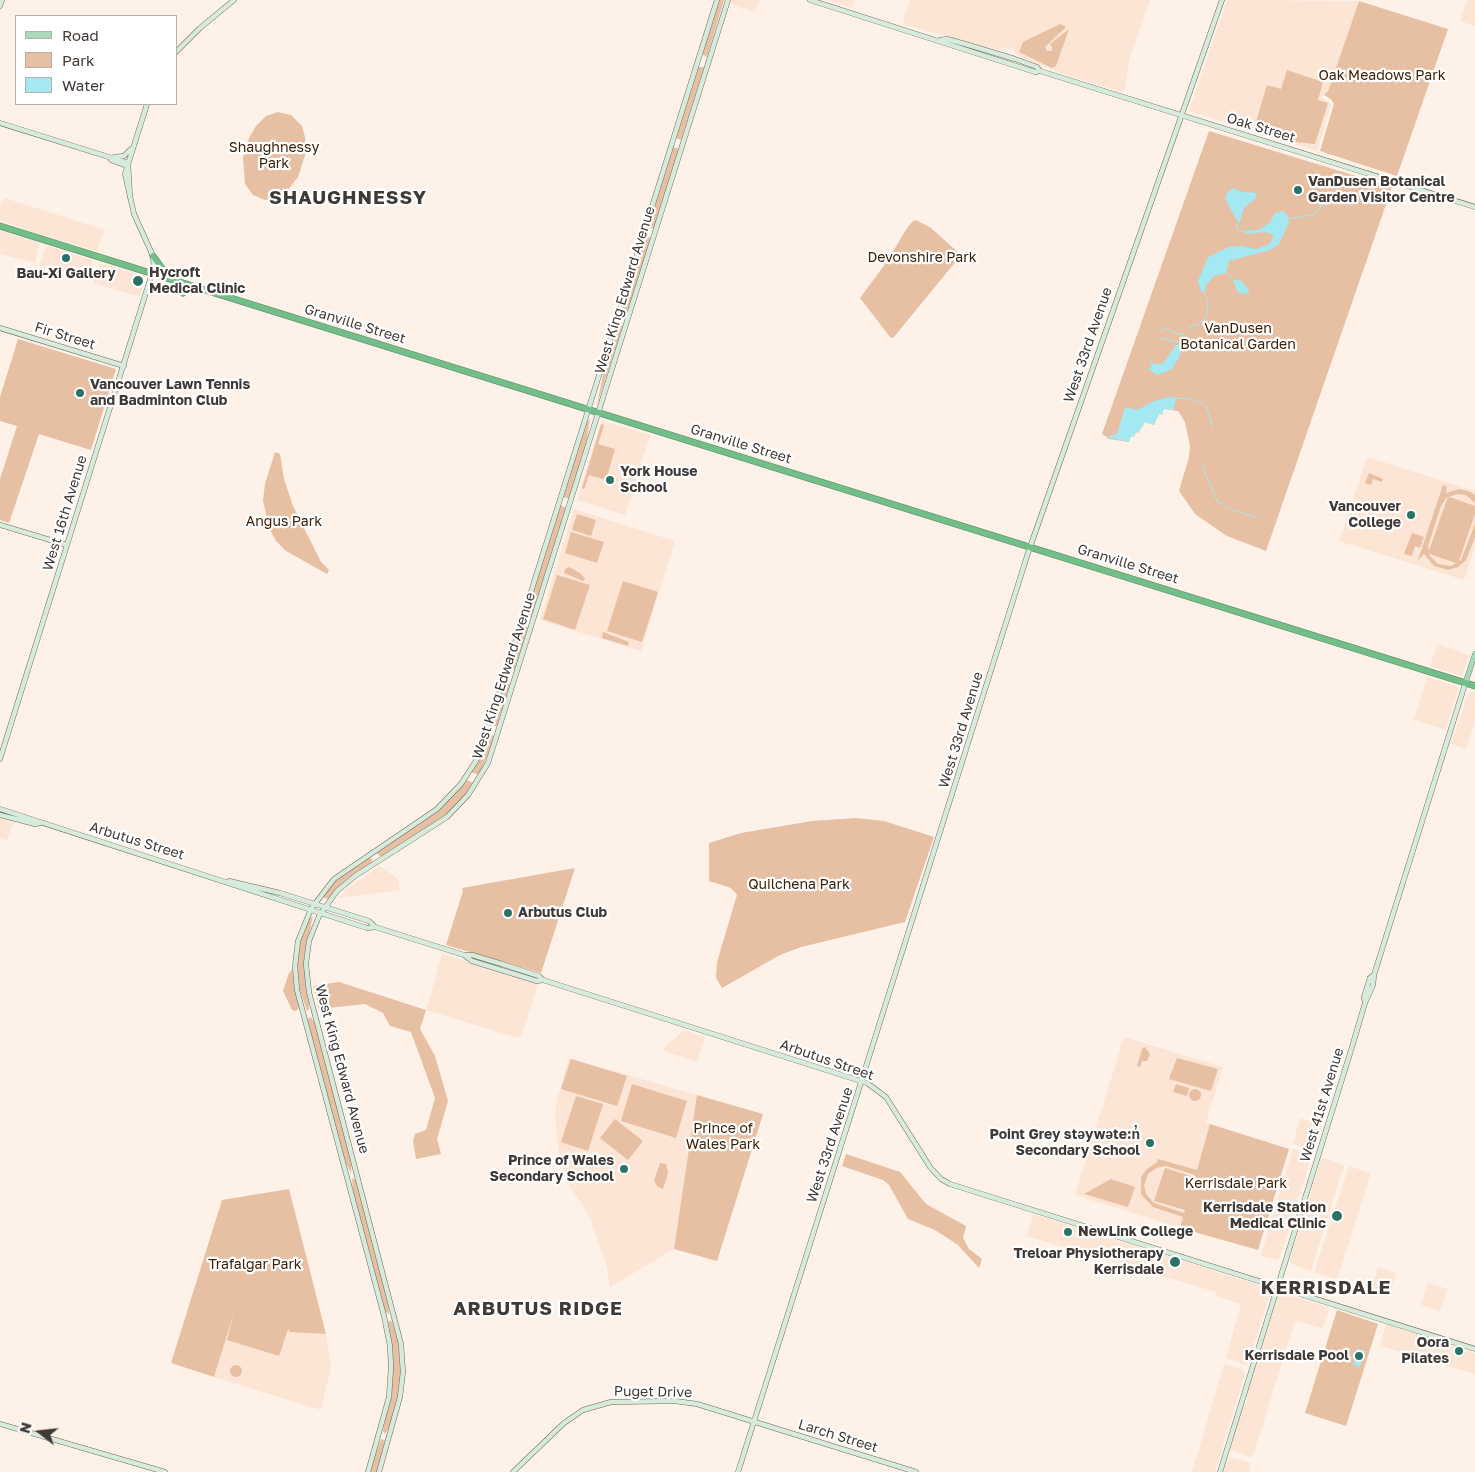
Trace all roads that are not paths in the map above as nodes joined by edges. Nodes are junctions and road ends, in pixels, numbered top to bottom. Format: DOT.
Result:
graph roads {
  1 [pos="2,0"];
  2 [pos="229,0"];
  3 [pos="234,0"];
  4 [pos="717,0"];
  5 [pos="728,0"];
  6 [pos="810,0"];
  7 [pos="1222,0"];
  8 [pos="0,6"];
  9 [pos="227,6"];
  10 [pos="178,50"];
  11 [pos="147,105"];
  12 [pos="1180,115"];
  13 [pos="0,123"];
  14 [pos="132,148"];
  15 [pos="104,156"];
  16 [pos="110,157"];
  17 [pos="128,165"];
  18 [pos="130,199"];
  19 [pos="1475,207"];
  20 [pos="0,226"];
  21 [pos="153,256"];
  22 [pos="152,274"];
  23 [pos="169,278"];
  24 [pos="189,285"];
  25 [pos="183,293"];
  26 [pos="0,328"];
  27 [pos="124,366"];
  28 [pos="588,410"];
  29 [pos="599,413"];
  30 [pos="0,525"];
  31 [pos="67,545"];
  32 [pos="1030,547"];
  33 [pos="1475,654"];
  34 [pos="1465,684"];
  35 [pos="1475,686"];
  36 [pos="0,759"];
  37 [pos="0,809"];
  38 [pos="0,815"];
  39 [pos="40,823"];
  40 [pos="227,881"];
  41 [pos="314,904"];
  42 [pos="325,907"];
  43 [pos="311,909"];
  44 [pos="322,912"];
  45 [pos="375,927"];
  46 [pos="862,1081"];
  47 [pos="1277,1286"];
  48 [pos="1475,1349"];
  49 [pos="754,1422"];
  50 [pos="0,1424"];
  51 [pos="165,1472"];
  52 [pos="368,1472"];
  53 [pos="379,1472"];
  54 [pos="513,1472"];
  55 [pos="738,1472"];
  56 [pos="916,1472"];
  57 [pos="1220,1472"];
  1 -- 8 [label="main road"];
  2 -- 9 [label="main road"];
  3 -- 9 [label="main road"];
  4 -- 28 [label="main road, West King Edward Avenue"];
  5 -- 29 [label="main road, West King Edward Avenue"];
  6 -- 12 [label="main road, Oak Street"];
  7 -- 12 [label="main road, West 33rd Avenue"];
  9 -- 10 [label="main road"];
  11 -- 14 [label="main road"];
  12 -- 19 [label="main road, Oak Street"];
  12 -- 32 [label="main road, West 33rd Avenue"];
  13 -- 15 [label="main road"];
  14 -- 16 [label="main road"];
  14 -- 17 [label="main road"];
  15 -- 16 [label="main road"];
  15 -- 17 [label="main road"];
  16 -- 17 [label="main road"];
  17 -- 18 [label="main road"];
  17 -- 18 [label="main road"];
  18 -- 21 [label="main road"];
  20 -- 22 [label="highway, Granville Street"];
  21 -- 22 [label="main road, West 16th Avenue"];
  21 -- 23 [label="highway"];
  22 -- 23 [label="highway, Granville Street"];
  22 -- 27 [label="main road, West 16th Avenue"];
  23 -- 24 [label="highway, Granville Street"];
  24 -- 25 [label="highway"];
  24 -- 28 [label="highway, Granville Street"];
  26 -- 27 [label="main road, Fir Street"];
  27 -- 31 [label="main road, West 16th Avenue"];
  28 -- 29 [label="highway, Granville Street"];
  28 -- 41 [label="main road, West King Edward Avenue"];
  29 -- 32 [label="highway, Granville Street"];
  29 -- 42 [label="main road, West King Edward Avenue"];
  30 -- 31 [label="main road"];
  31 -- 36 [label="main road, West 16th Avenue"];
  32 -- 34 [label="highway, Granville Street"];
  32 -- 46 [label="main road, West 33rd Avenue"];
  33 -- 34 [label="main road, West 41st Avenue"];
  34 -- 35 [label="highway, Granville Street"];
  34 -- 47 [label="main road, West 41st Avenue"];
  37 -- 39 [label="main road, Arbutus Street"];
  38 -- 39 [label="main road, Arbutus Street"];
  39 -- 40 [label="main road, Arbutus Street"];
  40 -- 41 [label="main road, Arbutus Street"];
  40 -- 43 [label="main road, Arbutus Street"];
  41 -- 42 [label="main road, Arbutus Street"];
  41 -- 43 [label="main road, West King Edward Avenue"];
  42 -- 44 [label="main road, West King Edward Avenue"];
  42 -- 45 [label="main road, Arbutus Street"];
  43 -- 44 [label="main road, Arbutus Street"];
  43 -- 52 [label="main road, West King Edward Avenue"];
  44 -- 45 [label="main road, Arbutus Street"];
  44 -- 53 [label="main road, West King Edward Avenue"];
  45 -- 46 [label="main road, Arbutus Street"];
  46 -- 47 [label="main road, Arbutus Street"];
  46 -- 49 [label="main road, West 33rd Avenue"];
  47 -- 48 [label="main road, Arbutus Street"];
  47 -- 57 [label="main road, West 41st Avenue"];
  49 -- 54 [label="main road, Puget Drive"];
  49 -- 55 [label="main road, West 33rd Avenue"];
  49 -- 56 [label="main road, Larch Street"];
  50 -- 51 [label="main road"];
}
